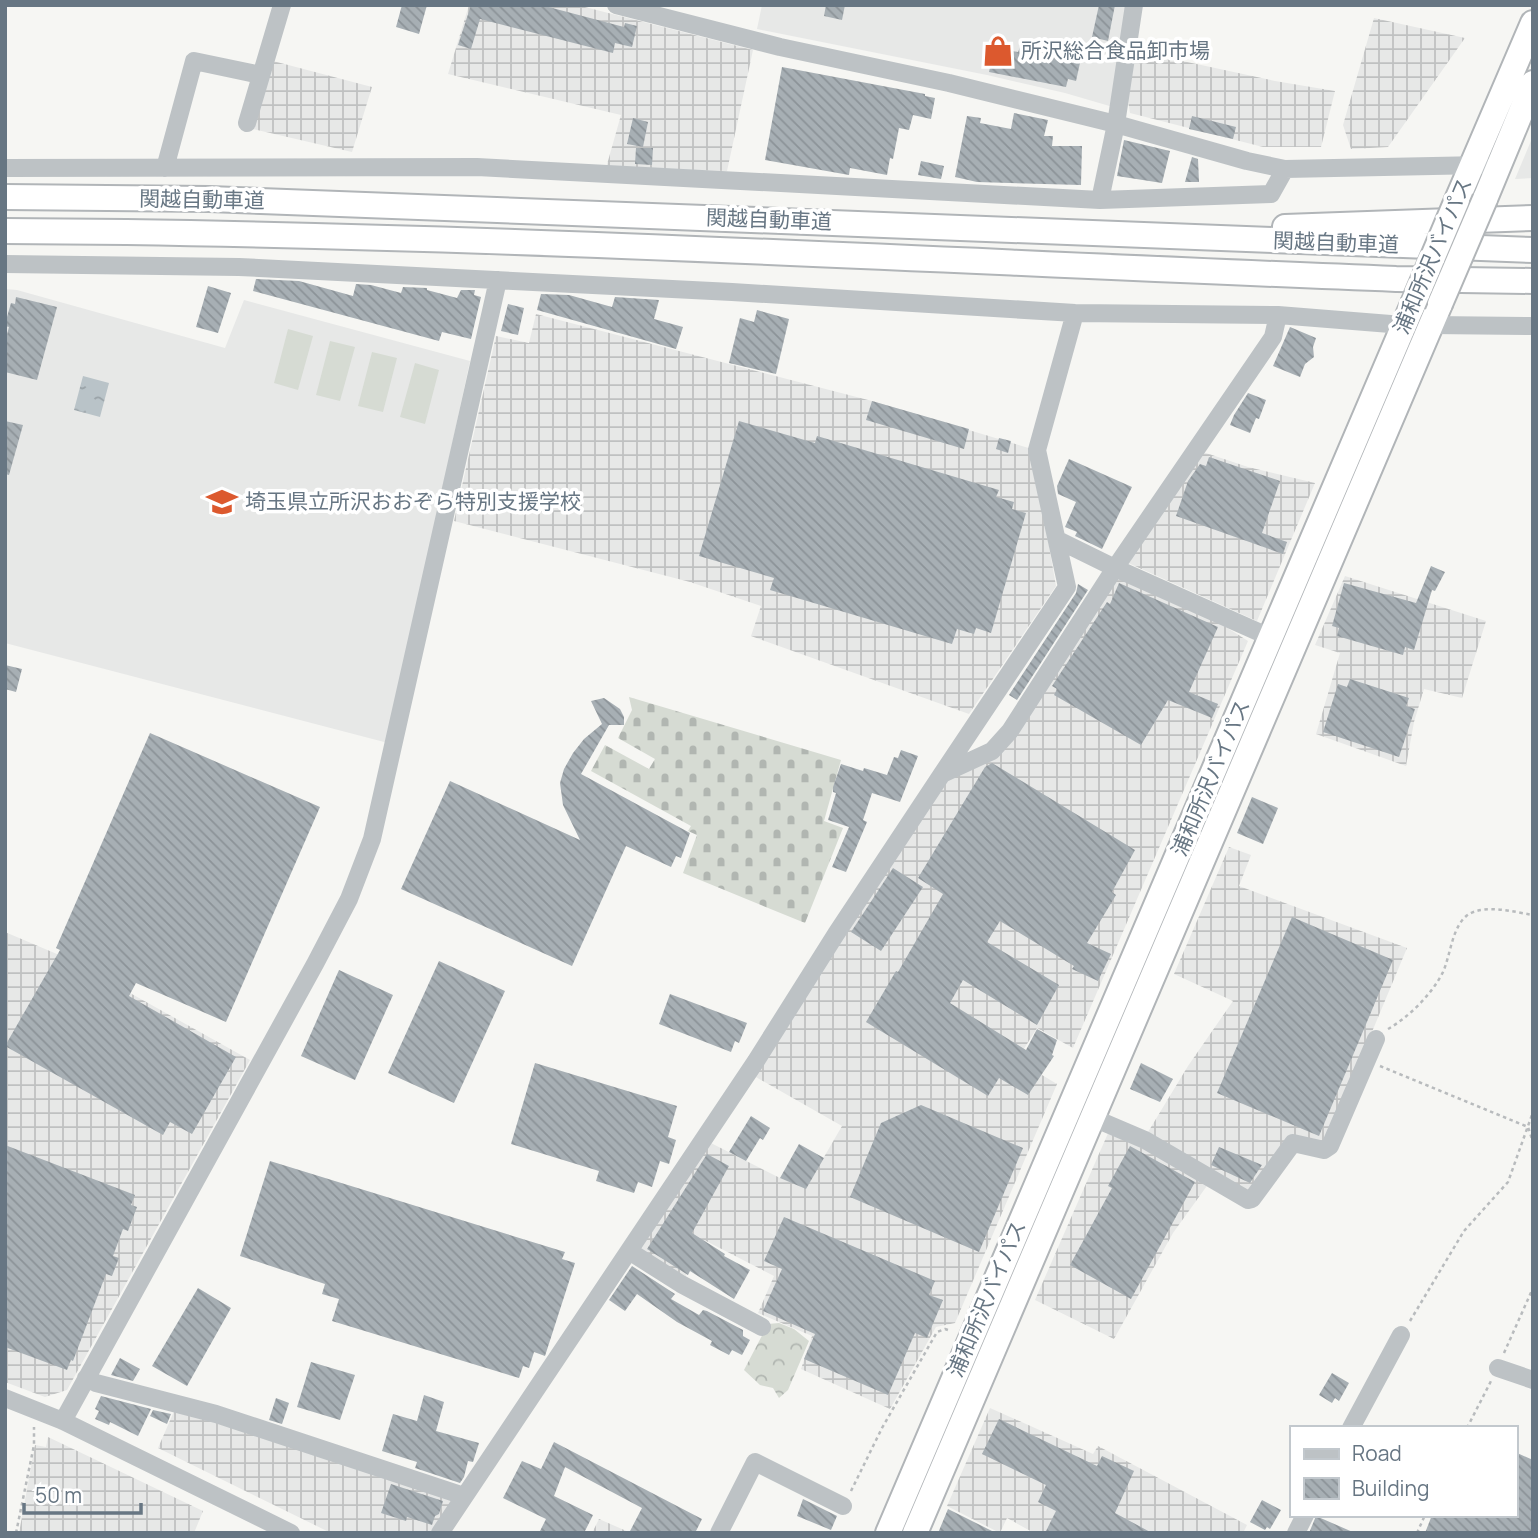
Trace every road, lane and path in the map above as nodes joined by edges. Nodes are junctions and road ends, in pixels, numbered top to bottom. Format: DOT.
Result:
graph roads {
  1 [pos="282,5"];
  2 [pos="616,5"];
  3 [pos="1134,5"];
  4 [pos="1533,23"];
  5 [pos="261,75"];
  6 [pos="1533,83"];
  7 [pos="247,123"];
  8 [pos="1116,124"];
  9 [pos="1472,165"];
  10 [pos="1500,165"];
  11 [pos="5,168"];
  12 [pos="165,168"];
  13 [pos="1285,169"];
  14 [pos="5,197"];
  15 [pos="1100,200"];
  16 [pos="1533,218"];
  17 [pos="5,231"];
  18 [pos="1085,234"];
  19 [pos="1533,250"];
  20 [pos="5,264"];
  21 [pos="498,279"];
  22 [pos="1533,281"];
  23 [pos="1075,313"];
  24 [pos="1278,315"];
  25 [pos="1408,315"];
  26 [pos="1436,315"];
  27 [pos="1533,326"];
  28 [pos="1058,540"];
  29 [pos="1115,568"];
  30 [pos="1272,638"];
  31 [pos="942,774"];
  32 [pos="1533,915"];
  33 [pos="1376,1039"];
  34 [pos="1366,1061"];
  35 [pos="1533,1112"];
  36 [pos="1091,1117"];
  37 [pos="1528,1127"];
  38 [pos="1533,1142"];
  39 [pos="629,1251"];
  40 [pos="1533,1288"];
  41 [pos="762,1327"];
  42 [pos="1401,1335"];
  43 [pos="971,1337"];
  44 [pos="1497,1368"];
  45 [pos="86,1378"];
  46 [pos="1533,1380"];
  47 [pos="5,1398"];
  48 [pos="42,1413"];
  49 [pos="63,1421"];
  50 [pos="1352,1426"];
  51 [pos="1468,1426"];
  52 [pos="464,1496"];
  53 [pos="844,1506"];
  54 [pos="1304,1517"];
  55 [pos="16,1533"];
  56 [pos="292,1533"];
  57 [pos="440,1533"];
  58 [pos="719,1533"];
  59 [pos="888,1533"];
  60 [pos="915,1533"];
  61 [pos="1296,1533"];
  1 -- 5 [label="street"];
  2 -- 8 [label="street"];
  3 -- 8 [label="street"];
  4 -- 9 [label="highway, 浦和所沢バイパス"];
  5 -- 7 [label="street"];
  5 -- 12 [label="street"];
  6 -- 10 [label="highway, 浦和所沢バイパス"];
  8 -- 13 [label="street"];
  8 -- 15 [label="street"];
  9 -- 10 [label="street"];
  9 -- 13 [label="street"];
  9 -- 25 [label="highway, 浦和所沢バイパス, bridge"];
  10 -- 26 [label="highway, 浦和所沢バイパス, bridge"];
  11 -- 12 [label="street"];
  12 -- 15 [label="street"];
  13 -- 15 [label="street"];
  14 -- 18 [label="highway, 関越自動車道"];
  16 -- 18 [label="highway"];
  17 -- 22 [label="highway, 関越自動車道"];
  18 -- 19 [label="highway, 関越自動車道"];
  20 -- 21 [label="street"];
  21 -- 23 [label="street"];
  21 -- 45 [label="street"];
  23 -- 24 [label="street"];
  23 -- 28 [label="street"];
  24 -- 25 [label="street"];
  24 -- 29 [label="street"];
  25 -- 30 [label="highway, 浦和所沢バイパス"];
  26 -- 27 [label="street"];
  26 -- 36 [label="highway, 浦和所沢バイパス"];
  28 -- 29 [label="street"];
  28 -- 31 [label="street"];
  29 -- 30 [label="street"];
  29 -- 31 [label="street"];
  30 -- 43 [label="highway, 浦和所沢バイパス"];
  31 -- 39 [label="street"];
  32 -- 33 [label="path"];
  33 -- 34 [label="street"];
  34 -- 36 [label="street"];
  34 -- 37 [label="path"];
  35 -- 37 [label="path"];
  36 -- 60 [label="highway, 浦和所沢バイパス"];
  37 -- 38 [label="path"];
  37 -- 42 [label="path"];
  39 -- 41 [label="street"];
  39 -- 52 [label="street"];
  40 -- 44 [label="path"];
  42 -- 50 [label="street"];
  43 -- 53 [label="path"];
  43 -- 59 [label="highway, 浦和所沢バイパス"];
  44 -- 46 [label="street"];
  44 -- 51 [label="path"];
  45 -- 49 [label="street"];
  45 -- 52 [label="street"];
  47 -- 48 [label="street"];
  48 -- 49 [label="street"];
  48 -- 55 [label="path"];
  49 -- 56 [label="street"];
  52 -- 57 [label="street"];
  53 -- 58 [label="street"];
  54 -- 61 [label="street"];
}
